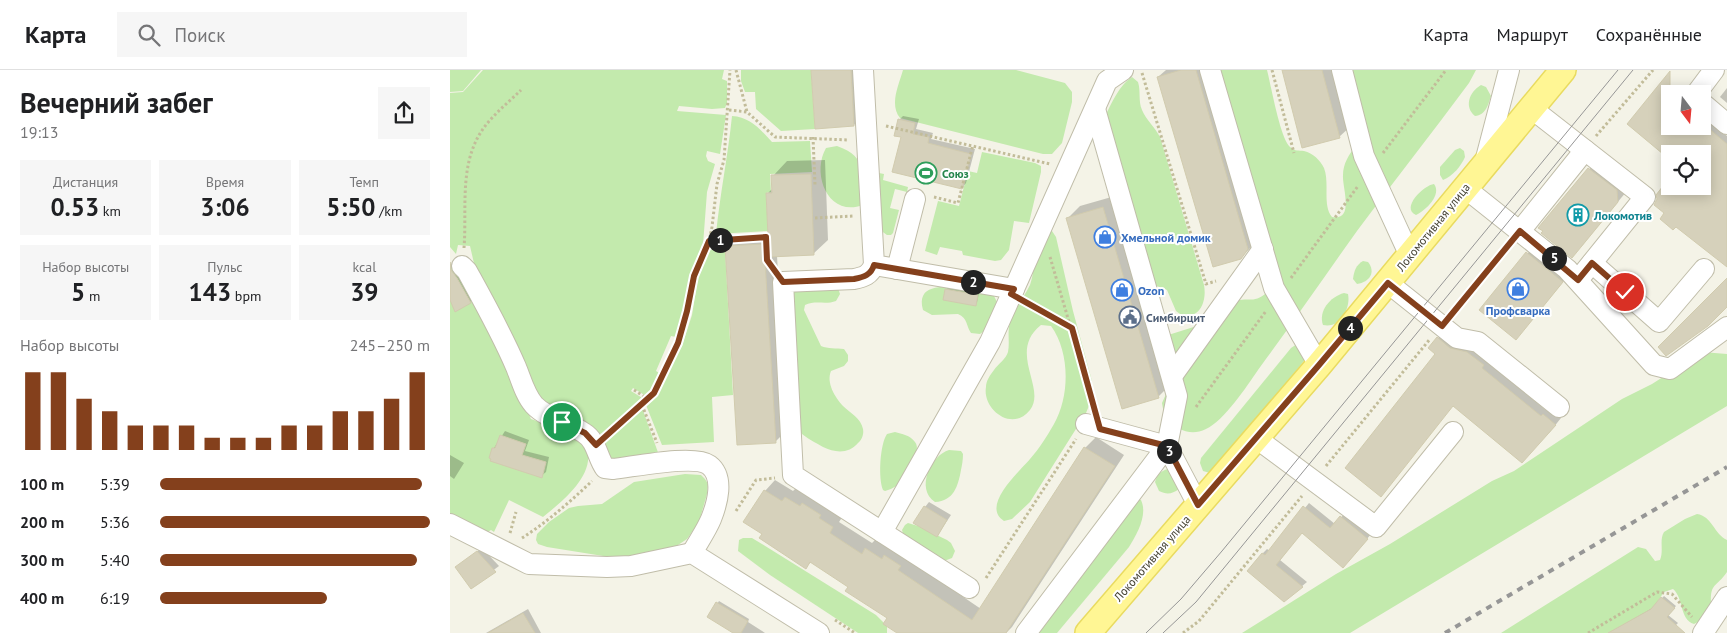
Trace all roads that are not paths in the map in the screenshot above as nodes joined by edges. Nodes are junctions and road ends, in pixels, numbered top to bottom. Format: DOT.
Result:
graph roads {
  1 [pos="863,70"];
  2 [pos="1123,70"];
  3 [pos="1210,70"];
  4 [pos="1342,70"];
  5 [pos="1509,70"];
  6 [pos="1563,70"];
  7 [pos="1714,70"];
  8 [pos="1703,85"];
  9 [pos="1531,108"];
  10 [pos="1095,109"];
  11 [pos="1711,111"];
  12 [pos="1727,124"];
  13 [pos="1585,150"];
  14 [pos="1484,164"];
  15 [pos="1465,188"];
  16 [pos="914,200"];
  17 [pos="1520,231"];
  18 [pos="1263,249"];
  19 [pos="1410,256"];
  20 [pos="1592,263"];
  21 [pos="874,265"];
  22 [pos="462,266"];
  23 [pos="897,269"];
  24 [pos="1704,269"];
  25 [pos="1578,280"];
  26 [pos="1388,283"];
  27 [pos="1012,292"];
  28 [pos="1727,327"];
  29 [pos="1319,365"];
  30 [pos="1172,376"];
  31 [pos="1559,407"];
  32 [pos="1093,427"];
  33 [pos="1453,432"];
  34 [pos="1256,438"];
  35 [pos="1167,446"];
  36 [pos="1198,505"];
  37 [pos="450,524"];
  38 [pos="882,532"];
  39 [pos="692,553"];
  40 [pos="977,584"];
  41 [pos="1727,597"];
  42 [pos="824,625"];
  43 [pos="796,627"];
  44 [pos="1704,632"];
  45 [pos="1026,633"];
  46 [pos="1088,633"];
  1 -- 21 [label="street"];
  2 -- 10 [label="street"];
  3 -- 18 [label="street"];
  4 -- 19 [label="street"];
  5 -- 14 [label="street"];
  6 -- 9 [label="main road, Локомотивная улица"];
  7 -- 8 [label="street"];
  9 -- 13 [label="street"];
  9 -- 14 [label="main road, Локомотивная улица"];
  10 -- 27 [label="street"];
  10 -- 30 [label="street"];
  11 -- 12 [label="street"];
  13 -- 17 [label="street"];
  13 -- 20 [label="street"];
  14 -- 15 [label="main road, Локомотивная улица"];
  15 -- 17 [label="street"];
  15 -- 19 [label="main road, Локомотивная улица"];
  16 -- 23 [label="street"];
  17 -- 25 [label="street"];
  18 -- 29 [label="street"];
  18 -- 30 [label="street"];
  19 -- 26 [label="main road, Локомотивная улица"];
  20 -- 24 [label="street"];
  20 -- 25 [label="street"];
  21 -- 23 [label="street"];
  21 -- 38 [label="street"];
  22 -- 39 [label="street"];
  23 -- 27 [label="street"];
  25 -- 28 [label="street"];
  26 -- 29 [label="main road, Локомотивная улица"];
  26 -- 31 [label="street"];
  27 -- 38 [label="street"];
  29 -- 34 [label="main road, Локомотивная улица"];
  30 -- 35 [label="street"];
  32 -- 35 [label="street"];
  33 -- 34 [label="street"];
  34 -- 36 [label="main road, Локомотивная улица"];
  35 -- 36 [label="street"];
  35 -- 45 [label="street"];
  36 -- 46 [label="main road, Локомотивная улица"];
  37 -- 39 [label="street"];
  38 -- 40 [label="street"];
  39 -- 43 [label="street"];
  41 -- 44 [label="street"];
  42 -- 43 [label="street"];
}
